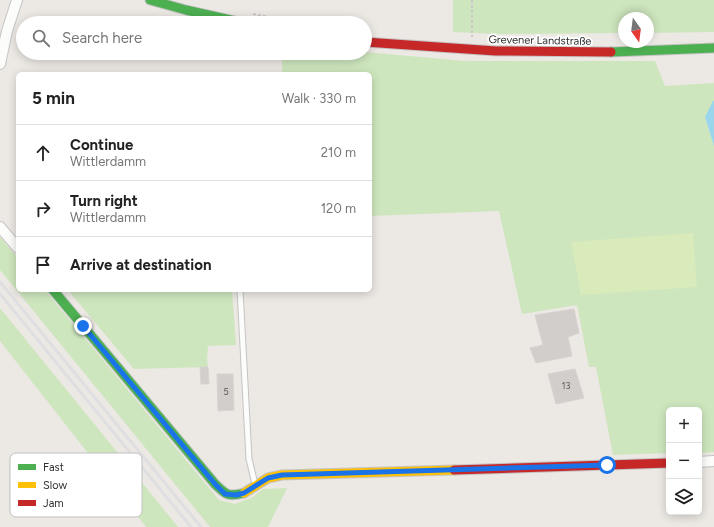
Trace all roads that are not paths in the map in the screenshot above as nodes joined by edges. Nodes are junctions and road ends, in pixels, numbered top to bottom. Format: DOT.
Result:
graph roads {
  1 [pos="17,0"];
  2 [pos="150,0"];
  3 [pos="213,16"];
  4 [pos="372,43"];
  5 [pos="714,48"];
  6 [pos="0,64"];
  7 [pos="0,227"];
  8 [pos="16,246"];
  9 [pos="55,292"];
  10 [pos="240,292"];
  11 [pos="714,461"];
  12 [pos="702,462"];
  13 [pos="666,463"];
  14 [pos="256,485"];
  1 -- 6 [label="street"];
  2 -- 3 [label="street"];
  4 -- 5 [label="street, Grevener Landstraße"];
  7 -- 8 [label="street"];
  9 -- 14 [label="street"];
  10 -- 14 [label="lane"];
  11 -- 12 [label="street"];
  13 -- 14 [label="street"];
}
